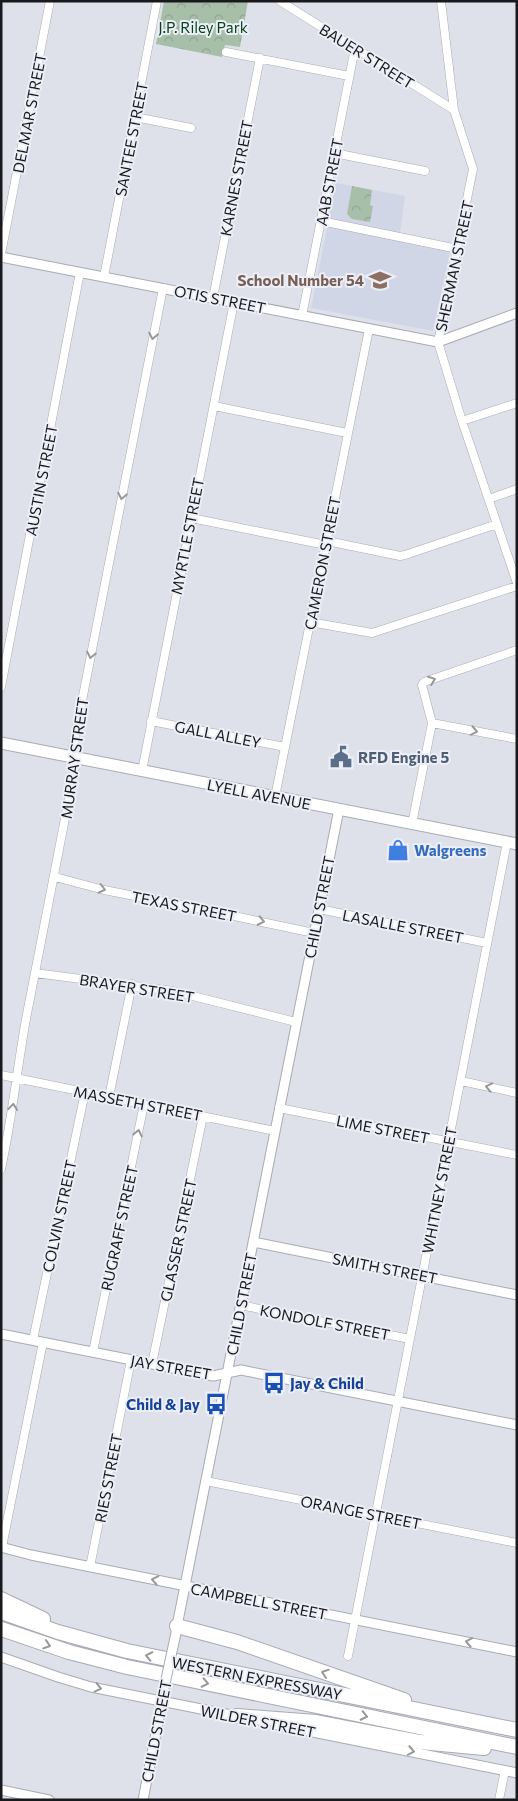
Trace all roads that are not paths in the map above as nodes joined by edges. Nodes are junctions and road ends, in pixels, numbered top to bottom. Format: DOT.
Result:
graph roads {
  1 [pos="50,1"];
  2 [pos="157,1"];
  3 [pos="280,1"];
  4 [pos="441,1"];
  5 [pos="355,48"];
  6 [pos="226,52"];
  7 [pos="260,58"];
  8 [pos="349,76"];
  9 [pos="454,110"];
  10 [pos="135,117"];
  11 [pos="190,128"];
  12 [pos="334,153"];
  13 [pos="425,171"];
  14 [pos="321,222"];
  15 [pos="458,249"];
  16 [pos="1,255"];
  17 [pos="80,272"];
  18 [pos="104,277"];
  19 [pos="162,288"];
  20 [pos="213,298"];
  21 [pos="234,302"];
  22 [pos="517,313"];
  23 [pos="302,316"];
  24 [pos="369,329"];
  25 [pos="438,342"];
  26 [pos="517,403"];
  27 [pos="214,406"];
  28 [pos="462,421"];
  29 [pos="347,433"];
  30 [pos="517,489"];
  31 [pos="489,499"];
  32 [pos="191,518"];
  33 [pos="497,524"];
  34 [pos="326,543"];
  35 [pos="517,584"];
  36 [pos="310,622"];
  37 [pos="517,650"];
  38 [pos="1,687"];
  39 [pos="151,721"];
  40 [pos="432,723"];
  41 [pos="517,739"];
  42 [pos="1,743"];
  43 [pos="285,747"];
  44 [pos="71,757"];
  45 [pos="142,771"];
  46 [pos="275,797"];
  47 [pos="339,809"];
  48 [pos="412,824"];
  49 [pos="512,843"];
  50 [pos="54,877"];
  51 [pos="319,909"];
  52 [pos="314,933"];
  53 [pos="487,943"];
  54 [pos="35,973"];
  55 [pos="132,984"];
  56 [pos="296,1022"];
  57 [pos="1,1075"];
  58 [pos="16,1078"];
  59 [pos="460,1081"];
  60 [pos="85,1092"];
  61 [pos="517,1093"];
  62 [pos="109,1097"];
  63 [pos="144,1104"];
  64 [pos="279,1108"];
  65 [pos="203,1116"];
  66 [pos="275,1131"];
  67 [pos="449,1142"];
  68 [pos="517,1155"];
  69 [pos="1,1169"];
  70 [pos="253,1242"];
  71 [pos="423,1275"];
  72 [pos="517,1295"];
  73 [pos="240,1305"];
  74 [pos="1,1334"];
  75 [pos="410,1339"];
  76 [pos="33,1340"];
  77 [pos="44,1342"];
  78 [pos="93,1352"];
  79 [pos="131,1360"];
  80 [pos="152,1364"];
  81 [pos="227,1373"];
  82 [pos="398,1401"];
  83 [pos="517,1425"];
  84 [pos="206,1481"];
  85 [pos="376,1515"];
  86 [pos="517,1543"];
  87 [pos="2,1547"];
  88 [pos="90,1567"];
  89 [pos="185,1586"];
  90 [pos="1,1599"];
  91 [pos="1,1612"];
  92 [pos="355,1620"];
  93 [pos="1,1629"];
  94 [pos="176,1630"];
  95 [pos="116,1648"];
  96 [pos="517,1652"];
  97 [pos="348,1656"];
  98 [pos="1,1657"];
  99 [pos="163,1697"];
  100 [pos="237,1716"];
  101 [pos="488,1724"];
  102 [pos="517,1730"];
  103 [pos="517,1749"];
  104 [pos="504,1770"];
  105 [pos="517,1773"];
  106 [pos="1,1790"];
  107 [pos="50,1800"];
  108 [pos="143,1800"];
  109 [pos="499,1800"];
  1 -- 16 [label="street, DELMAR STREET"];
  2 -- 10 [label="street, SANTEE STREET"];
  3 -- 5 [label="street, BAUER STREET"];
  4 -- 9 [label="street, SHERMAN STREET"];
  5 -- 8 [label="street, AAB STREET"];
  5 -- 9 [label="street, BAUER STREET"];
  6 -- 7 [label="street"];
  7 -- 8 [label="street"];
  7 -- 20 [label="street, KARNES STREET"];
  8 -- 12 [label="street, AAB STREET"];
  9 -- 15 [label="street, SHERMAN STREET"];
  10 -- 11 [label="street"];
  10 -- 18 [label="street, SANTEE STREET"];
  12 -- 13 [label="street"];
  12 -- 14 [label="street, AAB STREET"];
  14 -- 15 [label="street"];
  14 -- 23 [label="street, AAB STREET"];
  15 -- 25 [label="street, SHERMAN STREET"];
  16 -- 17 [label="street, OTIS STREET"];
  17 -- 18 [label="street, OTIS STREET"];
  17 -- 38 [label="street, AUSTIN STREET"];
  18 -- 19 [label="street, OTIS STREET"];
  19 -- 20 [label="street, OTIS STREET"];
  19 -- 44 [label="street, MURRAY STREET, one-way"];
  20 -- 21 [label="street, OTIS STREET"];
  21 -- 23 [label="street, OTIS STREET"];
  21 -- 27 [label="street, MYRTLE STREET"];
  22 -- 25 [label="street"];
  23 -- 24 [label="street, OTIS STREET"];
  24 -- 25 [label="street, OTIS STREET"];
  24 -- 29 [label="street, CAMERON STREET"];
  25 -- 28 [label="street, SHERMAN STREET"];
  26 -- 28 [label="street"];
  27 -- 29 [label="street"];
  27 -- 32 [label="street, MYRTLE STREET"];
  28 -- 31 [label="street, SHERMAN STREET"];
  29 -- 34 [label="street, CAMERON STREET"];
  30 -- 31 [label="street"];
  31 -- 33 [label="street, SHERMAN STREET"];
  32 -- 34 [label="street"];
  32 -- 39 [label="street, MYRTLE STREET"];
  33 -- 34 [label="street"];
  33 -- 35 [label="street, SHERMAN STREET"];
  34 -- 36 [label="street, CAMERON STREET"];
  35 -- 36 [label="street"];
  36 -- 43 [label="street, CAMERON STREET"];
  40 -- 37 [label="street, one-way"];
  39 -- 43 [label="street, GALL ALLEY"];
  39 -- 45 [label="street, MYRTLE STREET"];
  40 -- 41 [label="street, one-way"];
  40 -- 48 [label="street"];
  42 -- 44 [label="main road, LYELL AVENUE"];
  43 -- 46 [label="street, CAMERON STREET"];
  44 -- 45 [label="main road, LYELL AVENUE"];
  44 -- 50 [label="street, MURRAY STREET"];
  45 -- 46 [label="main road, LYELL AVENUE"];
  46 -- 47 [label="main road, LYELL AVENUE"];
  47 -- 48 [label="main road, LYELL AVENUE"];
  47 -- 51 [label="street, CHILD STREET"];
  48 -- 49 [label="main road, LYELL AVENUE"];
  49 -- 53 [label="street, WHITNEY STREET"];
  50 -- 52 [label="street, TEXAS STREET, one-way"];
  50 -- 54 [label="street, MURRAY STREET"];
  51 -- 52 [label="street, CHILD STREET"];
  51 -- 53 [label="street, LASALLE STREET"];
  52 -- 56 [label="street, CHILD STREET"];
  53 -- 59 [label="street, WHITNEY STREET"];
  54 -- 55 [label="street, BRAYER STREET"];
  54 -- 58 [label="street, MURRAY STREET"];
  55 -- 56 [label="street, BRAYER STREET"];
  55 -- 62 [label="street"];
  56 -- 64 [label="street, CHILD STREET"];
  57 -- 58 [label="street, MASSETH STREET"];
  58 -- 60 [label="street, MASSETH STREET"];
  69 -- 58 [label="street, MURRAY STREET, one-way"];
  61 -- 59 [label="street, one-way"];
  59 -- 67 [label="street, WHITNEY STREET"];
  60 -- 62 [label="street, MASSETH STREET"];
  60 -- 76 [label="street, COLVIN STREET"];
  62 -- 63 [label="street, MASSETH STREET"];
  63 -- 65 [label="street, MASSETH STREET"];
  78 -- 63 [label="street, RUGRAFF STREET, one-way"];
  64 -- 66 [label="street, CHILD STREET"];
  64 -- 67 [label="street, LIME STREET"];
  65 -- 66 [label="street, MASSETH STREET"];
  65 -- 80 [label="street, GLASSER STREET"];
  66 -- 70 [label="street, CHILD STREET"];
  67 -- 68 [label="street, LIME STREET"];
  67 -- 71 [label="street, WHITNEY STREET"];
  70 -- 71 [label="street, SMITH STREET"];
  70 -- 73 [label="street, CHILD STREET"];
  71 -- 72 [label="street, SMITH STREET"];
  71 -- 75 [label="street, WHITNEY STREET"];
  73 -- 75 [label="street, KONDOLF STREET"];
  73 -- 81 [label="street, CHILD STREET"];
  74 -- 76 [label="street, JAY STREET"];
  75 -- 82 [label="street, WHITNEY STREET"];
  76 -- 77 [label="street, JAY STREET"];
  77 -- 78 [label="street, JAY STREET"];
  77 -- 87 [label="street"];
  78 -- 79 [label="street, JAY STREET"];
  79 -- 80 [label="street, JAY STREET"];
  79 -- 88 [label="street, RIES STREET"];
  80 -- 81 [label="street, JAY STREET"];
  81 -- 82 [label="street, JAY STREET"];
  81 -- 84 [label="street, CHILD STREET"];
  82 -- 83 [label="street, JAY STREET"];
  82 -- 85 [label="street, WHITNEY STREET"];
  84 -- 85 [label="street, ORANGE STREET"];
  84 -- 89 [label="street, CHILD STREET"];
  85 -- 86 [label="street, ORANGE STREET"];
  85 -- 92 [label="street, WHITNEY STREET"];
  87 -- 88 [label="street, CAMPBELL STREET"];
  89 -- 88 [label="street, CAMPBELL STREET, one-way"];
  89 -- 92 [label="street, CAMPBELL STREET"];
  89 -- 94 [label="street, CHILD STREET"];
  90 -- 95 [label="highway"];
  91 -- 95 [label="highway, WESTERN EXPRESSWAY"];
  96 -- 92 [label="street, CAMPBELL STREET, one-way"];
  92 -- 97 [label="street, WHITNEY STREET"];
  93 -- 103 [label="highway, WESTERN EXPRESSWAY, one-way"];
  94 -- 99 [label="street, CHILD STREET, bridge"];
  101 -- 94 [label="highway, one-way"];
  101 -- 95 [label="highway, WESTERN EXPRESSWAY, one-way"];
  98 -- 99 [label="street, WILDER STREET, one-way"];
  99 -- 100 [label="street, WILDER STREET"];
  99 -- 108 [label="street, CHILD STREET"];
  100 -- 103 [label="highway"];
  100 -- 104 [label="street, WILDER STREET, one-way"];
  101 -- 102 [label="highway, WESTERN EXPRESSWAY"];
  104 -- 105 [label="street, WILDER STREET"];
  104 -- 109 [label="street"];
  106 -- 107 [label="street"];
}
